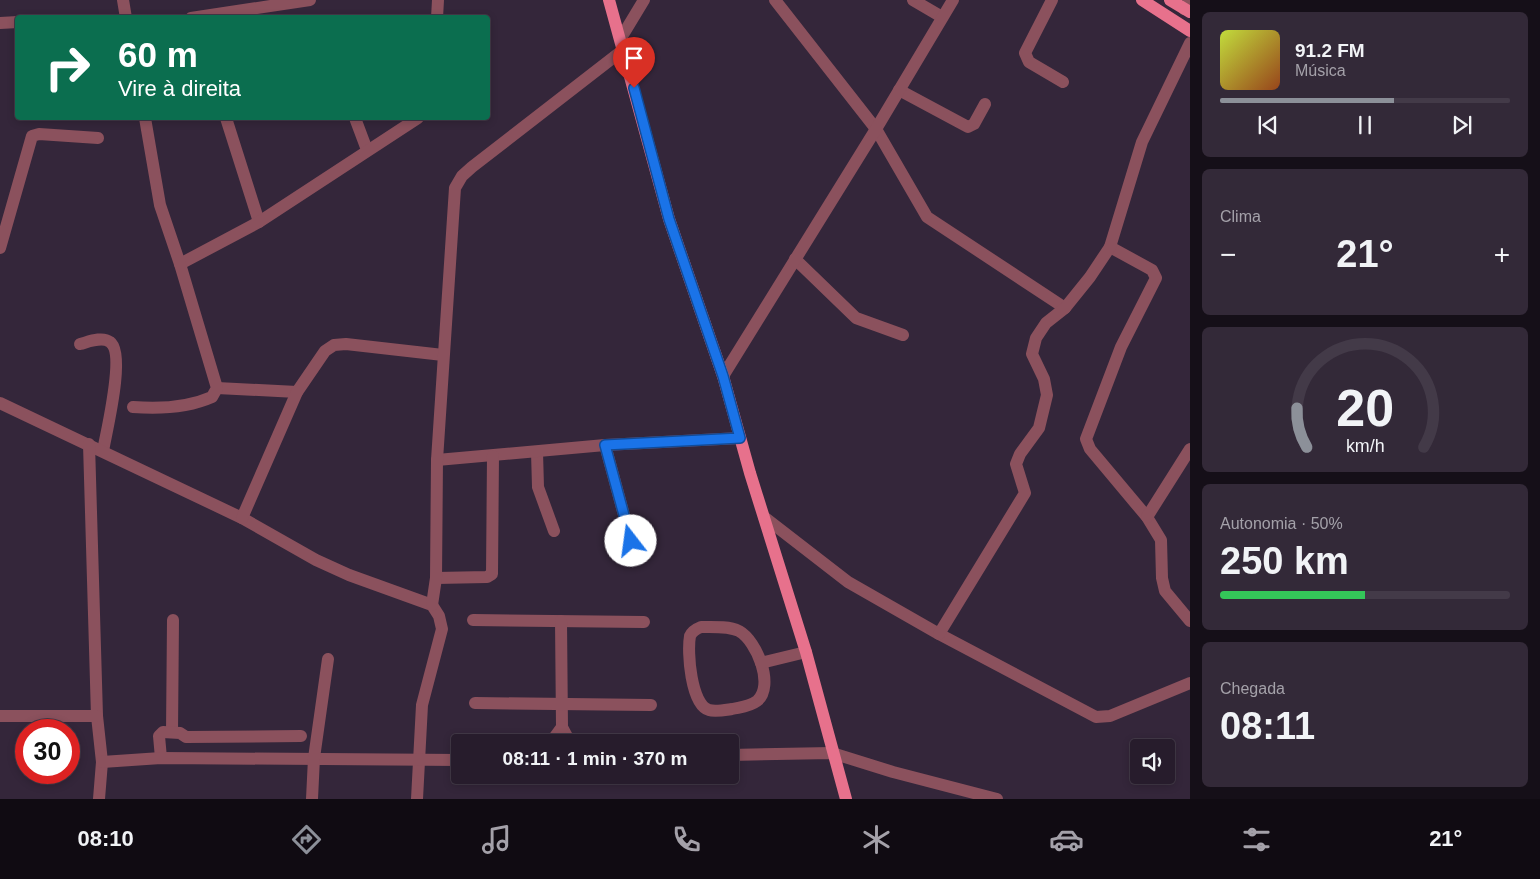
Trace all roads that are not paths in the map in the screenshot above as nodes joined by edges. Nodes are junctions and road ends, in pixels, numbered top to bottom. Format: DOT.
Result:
graph roads {
  1 [pos="123,0"];
  2 [pos="310,0"];
  3 [pos="438,0"];
  4 [pos="609,0"];
  5 [pos="644,0"];
  6 [pos="775,0"];
  7 [pos="912,0"];
  8 [pos="953,0"];
  9 [pos="1052,0"];
  10 [pos="1142,0"];
  11 [pos="1170,0"];
  12 [pos="239,6"];
  13 [pos="1188,7"];
  14 [pos="126,15"];
  15 [pos="210,15"];
  16 [pos="437,15"];
  17 [pos="942,17"];
  18 [pos="15,22"];
  19 [pos="0,23"];
  20 [pos="1190,31"];
  21 [pos="1190,43"];
  22 [pos="622,44"];
  23 [pos="1064,82"];
  24 [pos="898,90"];
  25 [pos="985,104"];
  26 [pos="145,120"];
  27 [pos="227,120"];
  28 [pos="356,120"];
  29 [pos="415,120"];
  30 [pos="876,129"];
  31 [pos="98,138"];
  32 [pos="367,150"];
  33 [pos="259,222"];
  34 [pos="1110,247"];
  35 [pos="0,248"];
  36 [pos="795,259"];
  37 [pos="180,264"];
  38 [pos="1065,308"];
  39 [pos="903,335"];
  40 [pos="80,344"];
  41 [pos="444,355"];
  42 [pos="723,376"];
  43 [pos="217,388"];
  44 [pos="297,392"];
  45 [pos="0,403"];
  46 [pos="133,407"];
  47 [pos="740,438"];
  48 [pos="89,444"];
  49 [pos="605,445"];
  50 [pos="1190,449"];
  51 [pos="103,451"];
  52 [pos="537,452"];
  53 [pos="493,456"];
  54 [pos="437,460"];
  55 [pos="764,517"];
  56 [pos="1147,517"];
  57 [pos="242,518"];
  58 [pos="554,531"];
  59 [pos="631,541"];
  60 [pos="436,578"];
  61 [pos="432,605"];
  62 [pos="173,620"];
  63 [pos="473,620"];
  64 [pos="561,621"];
  65 [pos="1190,621"];
  66 [pos="644,622"];
  67 [pos="939,634"];
  68 [pos="806,652"];
  69 [pos="328,659"];
  70 [pos="762,663"];
  71 [pos="1190,683"];
  72 [pos="475,703"];
  73 [pos="562,704"];
  74 [pos="651,705"];
  75 [pos="0,716"];
  76 [pos="97,716"];
  77 [pos="562,727"];
  78 [pos="172,732"];
  79 [pos="557,734"];
  80 [pos="566,734"];
  81 [pos="301,736"];
  82 [pos="832,753"];
  83 [pos="739,755"];
  84 [pos="161,758"];
  85 [pos="314,758"];
  86 [pos="418,760"];
  87 [pos="451,760"];
  88 [pos="102,762"];
  89 [pos="99,799"];
  90 [pos="312,799"];
  91 [pos="417,799"];
  92 [pos="846,799"];
  93 [pos="997,799"];
  1 -- 14 [label="street"];
  2 -- 12 [label="street"];
  3 -- 16 [label="street"];
  4 -- 22 [label="main road"];
  5 -- 22 [label="street"];
  6 -- 30 [label="street"];
  7 -- 17 [label="street"];
  8 -- 17 [label="street"];
  9 -- 23 [label="street"];
  10 -- 20 [label="main road"];
  11 -- 13 [label="main road"];
  12 -- 15 [label="street"];
  17 -- 24 [label="street"];
  18 -- 19 [label="street"];
  21 -- 34 [label="street"];
  22 -- 41 [label="street"];
  22 -- 42 [label="main road"];
  24 -- 25 [label="street"];
  24 -- 30 [label="street"];
  26 -- 37 [label="street"];
  27 -- 33 [label="street"];
  28 -- 32 [label="street"];
  29 -- 32 [label="street"];
  30 -- 36 [label="street"];
  30 -- 38 [label="street"];
  31 -- 35 [label="street"];
  32 -- 33 [label="street"];
  33 -- 37 [label="street"];
  34 -- 38 [label="street"];
  34 -- 56 [label="street"];
  36 -- 39 [label="street"];
  36 -- 42 [label="street"];
  37 -- 43 [label="street"];
  38 -- 67 [label="street"];
  40 -- 51 [label="street"];
  41 -- 44 [label="street"];
  41 -- 54 [label="street"];
  42 -- 47 [label="main road"];
  43 -- 44 [label="street"];
  43 -- 46 [label="street"];
  44 -- 57 [label="street"];
  45 -- 48 [label="street"];
  47 -- 49 [label="street"];
  47 -- 55 [label="main road"];
  48 -- 51 [label="street"];
  48 -- 76 [label="street"];
  49 -- 52 [label="street"];
  49 -- 59 [label="street"];
  50 -- 56 [label="street"];
  51 -- 57 [label="street"];
  52 -- 53 [label="street"];
  52 -- 58 [label="street"];
  53 -- 54 [label="street"];
  53 -- 60 [label="street"];
  54 -- 60 [label="street"];
  55 -- 67 [label="street"];
  55 -- 68 [label="main road"];
  56 -- 65 [label="street"];
  57 -- 61 [label="street"];
  60 -- 61 [label="street"];
  61 -- 86 [label="street"];
  62 -- 78 [label="street"];
  63 -- 64 [label="street"];
  64 -- 66 [label="street"];
  64 -- 73 [label="street"];
  67 -- 71 [label="street"];
  68 -- 70 [label="street"];
  68 -- 82 [label="main road"];
  69 -- 85 [label="street"];
  70 -- 70 [label="street"];
  72 -- 73 [label="street"];
  73 -- 74 [label="street"];
  73 -- 77 [label="street"];
  75 -- 76 [label="street"];
  76 -- 88 [label="street"];
  77 -- 79 [label="street"];
  77 -- 80 [label="street"];
  78 -- 81 [label="street"];
  78 -- 84 [label="street"];
  82 -- 83 [label="street"];
  82 -- 92 [label="main road"];
  82 -- 93 [label="street"];
  84 -- 85 [label="street"];
  84 -- 88 [label="street"];
  85 -- 86 [label="street"];
  85 -- 90 [label="street"];
  86 -- 87 [label="street"];
  86 -- 91 [label="street"];
  88 -- 89 [label="street"];
}
